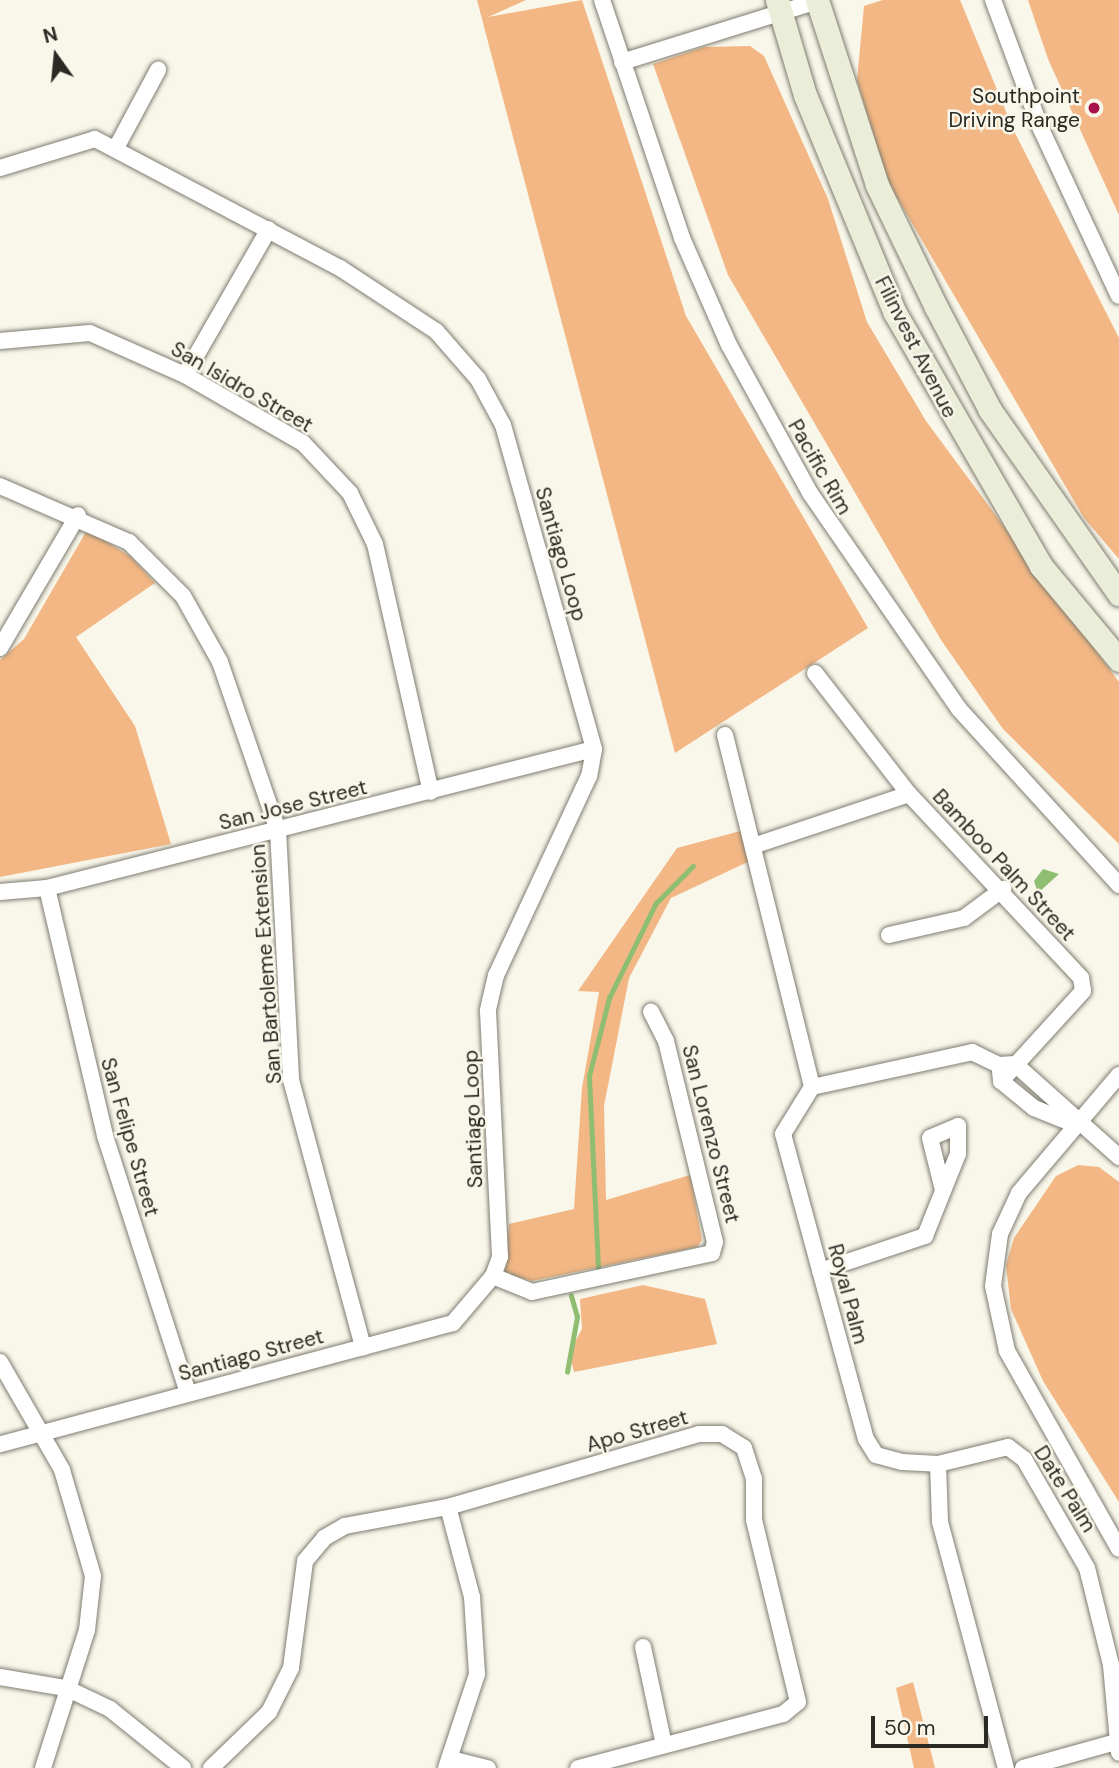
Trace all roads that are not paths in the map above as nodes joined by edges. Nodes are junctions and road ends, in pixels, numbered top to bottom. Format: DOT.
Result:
graph roads {
  1 [pos="602,0"];
  2 [pos="818,0"];
  3 [pos="993,0"];
  4 [pos="778,6"];
  5 [pos="622,62"];
  6 [pos="158,70"];
  7 [pos="116,148"];
  8 [pos="0,168"];
  9 [pos="270,229"];
  10 [pos="1119,296"];
  11 [pos="0,341"];
  12 [pos="185,375"];
  13 [pos="0,486"];
  14 [pos="78,515"];
  15 [pos="1119,594"];
  16 [pos="0,648"];
  17 [pos="1119,660"];
  18 [pos="815,673"];
  19 [pos="725,735"];
  20 [pos="594,749"];
  21 [pos="431,792"];
  22 [pos="909,794"];
  23 [pos="278,830"];
  24 [pos="756,845"];
  25 [pos="1119,885"];
  26 [pos="47,888"];
  27 [pos="1003,889"];
  28 [pos="0,892"];
  29 [pos="889,935"];
  30 [pos="651,1012"];
  31 [pos="1005,1070"];
  32 [pos="1119,1075"];
  33 [pos="812,1087"];
  34 [pos="1076,1125"];
  35 [pos="1119,1157"];
  36 [pos="943,1190"];
  37 [pos="820,1270"];
  38 [pos="493,1276"];
  39 [pos="363,1347"];
  40 [pos="0,1362"];
  41 [pos="188,1393"];
  42 [pos="44,1433"];
  43 [pos="0,1444"];
  44 [pos="938,1464"];
  45 [pos="448,1507"];
  46 [pos="1119,1549"];
  47 [pos="643,1647"];
  48 [pos="0,1677"];
  49 [pos="66,1688"];
  50 [pos="664,1745"];
  51 [pos="1117,1748"];
  52 [pos="449,1764"];
  53 [pos="43,1768"];
  54 [pos="183,1768"];
  55 [pos="211,1768"];
  56 [pos="488,1768"];
  57 [pos="578,1768"];
  58 [pos="1006,1768"];
  59 [pos="1023,1768"];
  1 -- 5 [label="street, Pacific Rim"];
  2 -- 4 [label="street"];
  2 -- 15 [label="main road, Filinvest Avenue"];
  3 -- 10 [label="street"];
  4 -- 5 [label="street"];
  4 -- 17 [label="main road, Filinvest Avenue"];
  5 -- 25 [label="street, Pacific Rim"];
  6 -- 7 [label="street"];
  7 -- 8 [label="street, Santiago Loop"];
  7 -- 9 [label="street, Santiago Loop"];
  9 -- 12 [label="street"];
  9 -- 20 [label="street, Santiago Loop"];
  11 -- 12 [label="street, San Isidro Street"];
  12 -- 21 [label="street, San Isidro Street"];
  13 -- 14 [label="street, San Bartoleme Extension"];
  14 -- 16 [label="street"];
  14 -- 23 [label="street, San Bartoleme Extension"];
  18 -- 22 [label="street, Bamboo Palm Street"];
  19 -- 24 [label="street"];
  20 -- 21 [label="street, San Jose Street"];
  20 -- 38 [label="street, Santiago Loop"];
  21 -- 23 [label="street, San Jose Street"];
  22 -- 24 [label="street"];
  22 -- 27 [label="street, Bamboo Palm Street"];
  23 -- 26 [label="street, San Jose Street"];
  23 -- 39 [label="street, San Bartoleme Extension"];
  24 -- 33 [label="street"];
  26 -- 28 [label="street, San Jose Street"];
  26 -- 41 [label="street, San Felipe Street"];
  27 -- 29 [label="street"];
  27 -- 31 [label="street, Bamboo Palm Street"];
  30 -- 38 [label="street, San Lorenzo Street"];
  31 -- 33 [label="street"];
  31 -- 34 [label="street"];
  32 -- 34 [label="street"];
  33 -- 37 [label="street, Royal Palm"];
  34 -- 35 [label="street"];
  34 -- 46 [label="street"];
  36 -- 37 [label="street"];
  37 -- 44 [label="street, Royal Palm"];
  38 -- 39 [label="street, Santiago Street"];
  39 -- 41 [label="street, Santiago Street"];
  40 -- 42 [label="street"];
  41 -- 42 [label="street, Santiago Street"];
  42 -- 43 [label="street, Santiago Street"];
  42 -- 49 [label="street"];
  44 -- 51 [label="street, Date Palm"];
  44 -- 58 [label="street"];
  45 -- 50 [label="street, Apo Street"];
  45 -- 52 [label="street"];
  45 -- 55 [label="street, Apo Street"];
  47 -- 50 [label="street"];
  48 -- 49 [label="street"];
  49 -- 53 [label="street"];
  49 -- 54 [label="street"];
  50 -- 57 [label="street, Apo Street"];
  51 -- 59 [label="street"];
  52 -- 56 [label="street"];
}
